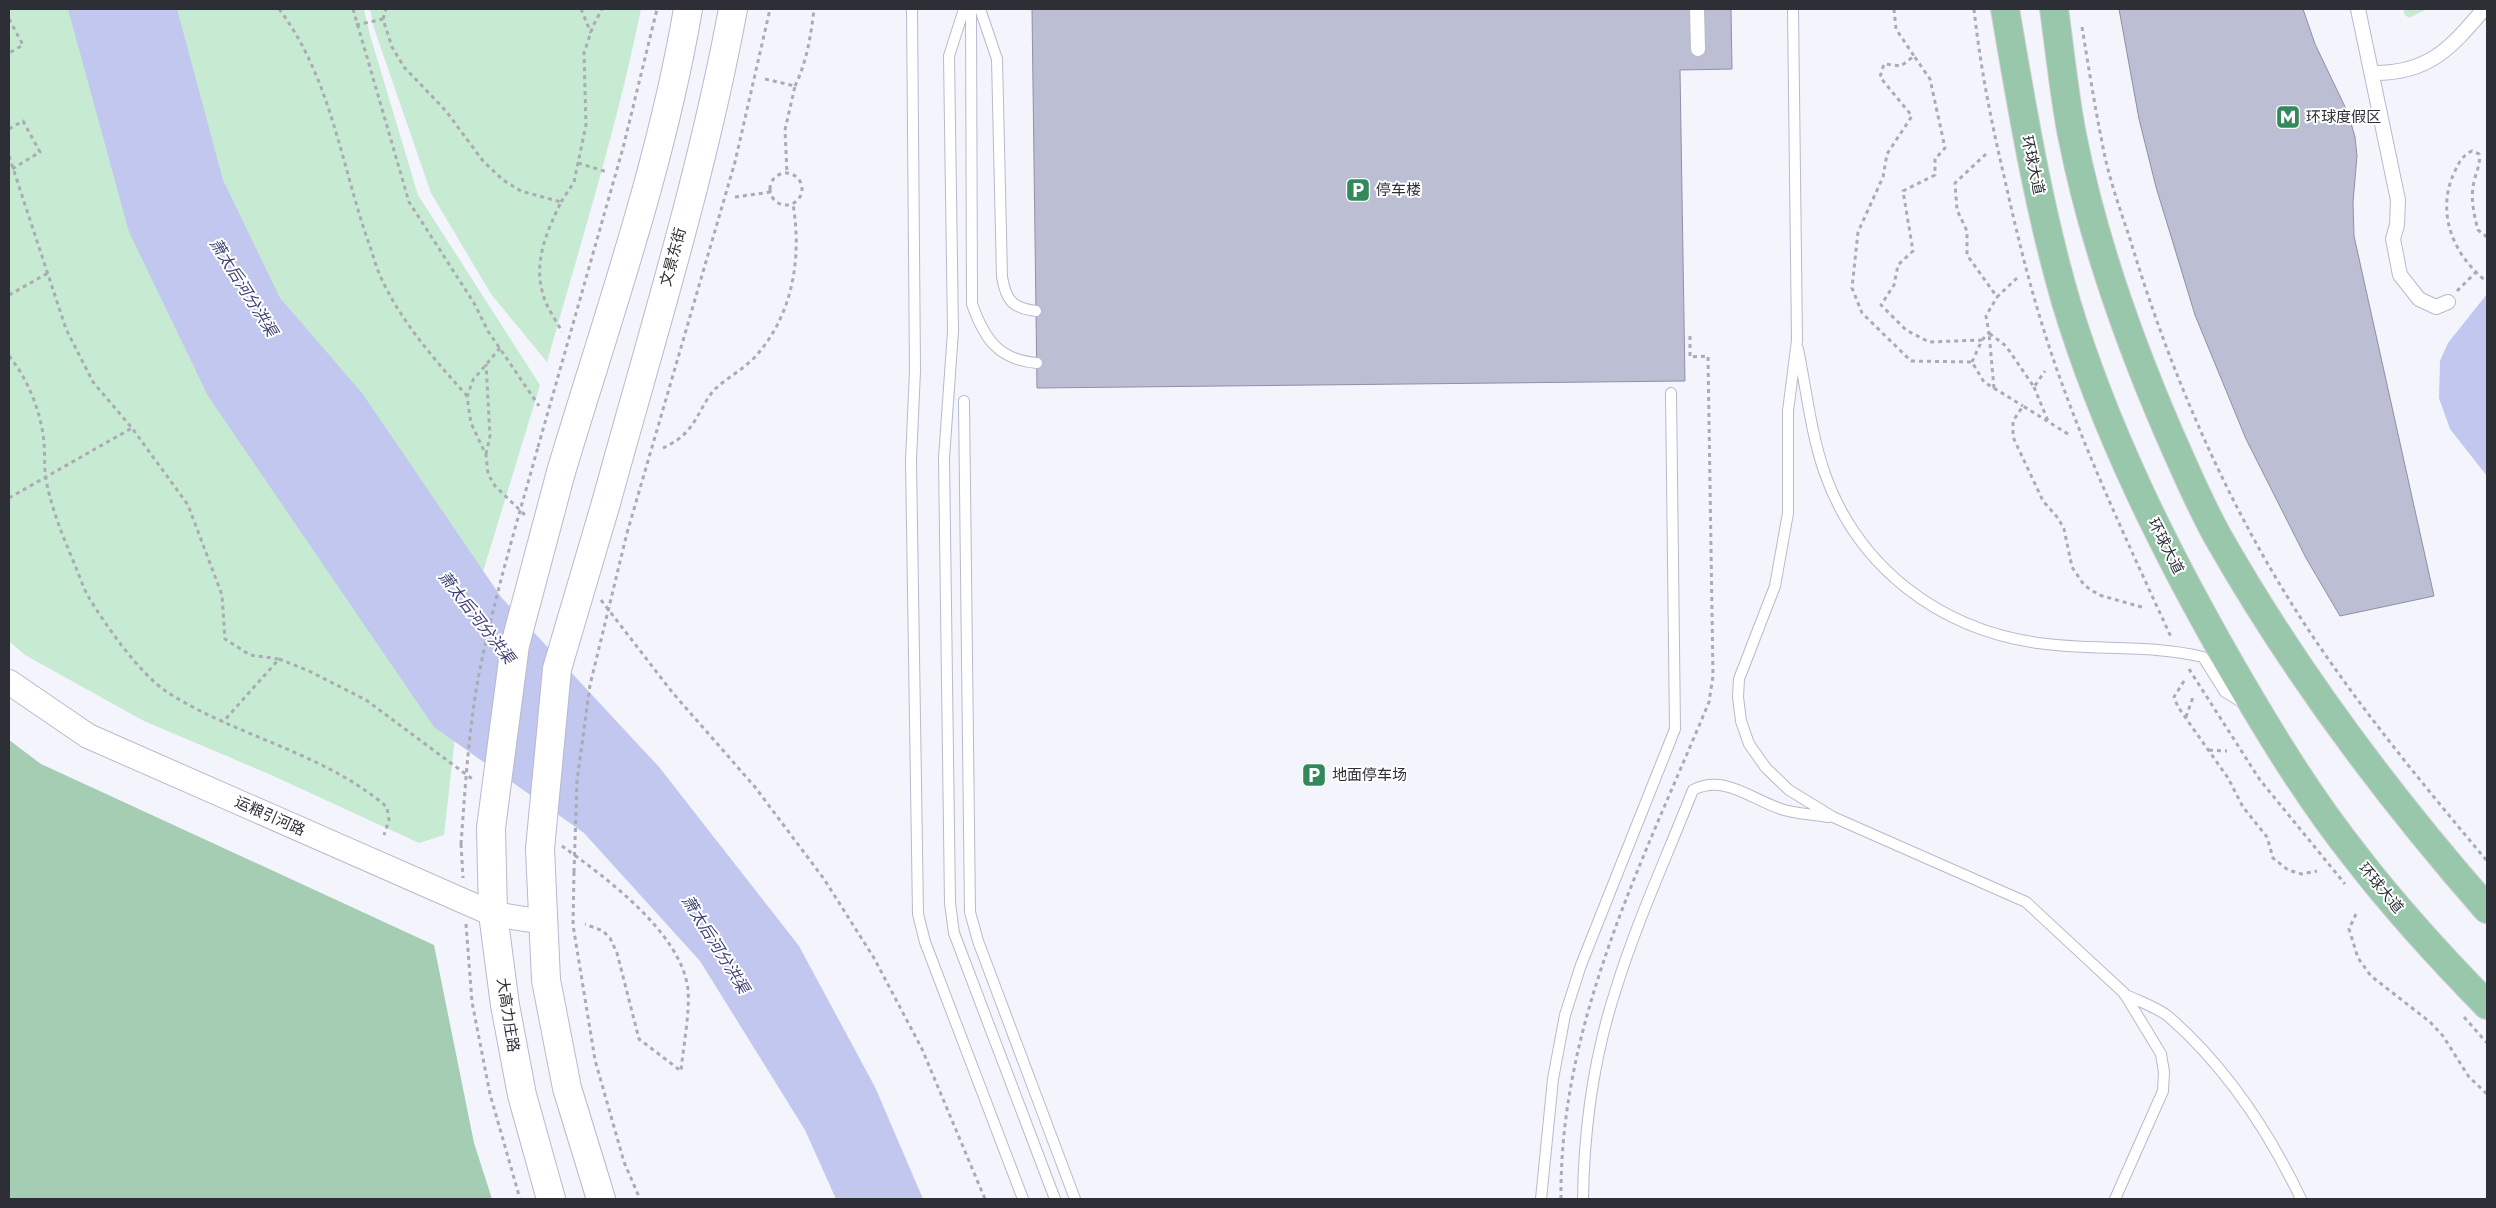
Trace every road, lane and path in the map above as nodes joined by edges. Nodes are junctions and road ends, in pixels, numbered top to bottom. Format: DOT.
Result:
graph roads {
  1 [pos="278,9"];
  2 [pos="353,9"];
  3 [pos="386,9"];
  4 [pos="581,9"];
  5 [pos="602,9"];
  6 [pos="657,9"];
  7 [pos="688,9"];
  8 [pos="733,9"];
  9 [pos="770,9"];
  10 [pos="814,9"];
  11 [pos="912,9"];
  12 [pos="964,9"];
  13 [pos="971,9"];
  14 [pos="980,9"];
  15 [pos="1697,9"];
  16 [pos="1794,9"];
  17 [pos="1894,9"];
  18 [pos="2005,9"];
  19 [pos="2054,9"];
  20 [pos="2358,9"];
  21 [pos="2484,9"];
  22 [pos="383,19"];
  23 [pos="9,20"];
  24 [pos="356,25"];
  25 [pos="2081,25"];
  26 [pos="591,32"];
  27 [pos="1698,49"];
  28 [pos="9,53"];
  29 [pos="1914,56"];
  30 [pos="2372,73"];
  31 [pos="765,79"];
  32 [pos="795,86"];
  33 [pos="9,129"];
  34 [pos="1986,154"];
  35 [pos="9,156"];
  36 [pos="578,163"];
  37 [pos="13,168"];
  38 [pos="9,171"];
  39 [pos="608,172"];
  40 [pos="787,173"];
  41 [pos="771,192"];
  42 [pos="735,197"];
  43 [pos="561,202"];
  44 [pos="793,204"];
  45 [pos="2487,237"];
  46 [pos="2476,272"];
  47 [pos="48,273"];
  48 [pos="2017,278"];
  49 [pos="2487,282"];
  50 [pos="9,295"];
  51 [pos="1997,297"];
  52 [pos="2448,302"];
  53 [pos="1036,311"];
  54 [pos="562,332"];
  55 [pos="1690,333"];
  56 [pos="1990,333"];
  57 [pos="1797,340"];
  58 [pos="1982,340"];
  59 [pos="500,348"];
  60 [pos="9,356"];
  61 [pos="1972,362"];
  62 [pos="486,363"];
  63 [pos="1037,363"];
  64 [pos="2045,371"];
  65 [pos="2034,387"];
  66 [pos="1994,388"];
  67 [pos="1671,393"];
  68 [pos="467,397"];
  69 [pos="964,401"];
  70 [pos="539,406"];
  71 [pos="2023,406"];
  72 [pos="2048,422"];
  73 [pos="132,428"];
  74 [pos="2068,434"];
  75 [pos="538,447"];
  76 [pos="663,448"];
  77 [pos="486,455"];
  78 [pos="46,477"];
  79 [pos="9,498"];
  80 [pos="530,519"];
  81 [pos="600,599"];
  82 [pos="2145,608"];
  83 [pos="9,682"];
  84 [pos="2184,682"];
  85 [pos="2193,697"];
  86 [pos="2258,713"];
  87 [pos="2186,716"];
  88 [pos="223,722"];
  89 [pos="2209,750"];
  90 [pos="2226,751"];
  91 [pos="1833,818"];
  92 [pos="384,835"];
  93 [pos="461,844"];
  94 [pos="2487,861"];
  95 [pos="2317,871"];
  96 [pos="464,901"];
  97 [pos="2487,909"];
  98 [pos="494,914"];
  99 [pos="2356,914"];
  100 [pos="544,922"];
  101 [pos="2124,993"];
  102 [pos="2487,1005"];
  103 [pos="2487,1094"];
  104 [pos="520,1199"];
  105 [pos="551,1199"];
  106 [pos="601,1199"];
  107 [pos="640,1199"];
  108 [pos="985,1199"];
  109 [pos="1022,1199"];
  110 [pos="1055,1199"];
  111 [pos="1075,1199"];
  112 [pos="1541,1199"];
  113 [pos="1561,1199"];
  114 [pos="1583,1199"];
  115 [pos="2116,1199"];
  116 [pos="2301,1199"];
  1 -- 68 [label="path"];
  2 -- 24 [label="path"];
  3 -- 22 [label="path"];
  4 -- 26 [label="path"];
  5 -- 26 [label="path"];
  6 -- 75 [label="path"];
  7 -- 98 [label="main road, 大高力庄路, bridge"];
  8 -- 100 [label="main road, 文景东街, bridge"];
  9 -- 107 [label="path, bridge"];
  10 -- 32 [label="path"];
  11 -- 109 [label="lane"];
  12 -- 110 [label="lane"];
  13 -- 63 [label="lane"];
  14 -- 53 [label="lane"];
  15 -- 27 [label="street"];
  16 -- 57 [label="lane"];
  17 -- 29 [label="path"];
  18 -- 86 [label="main road, 环球大道"];
  19 -- 97 [label="main road"];
  20 -- 30 [label="street"];
  21 -- 30 [label="street"];
  22 -- 24 [label="path"];
  22 -- 43 [label="path"];
  23 -- 28 [label="path"];
  24 -- 59 [label="path"];
  25 -- 94 [label="path"];
  26 -- 36 [label="path"];
  29 -- 58 [label="path"];
  29 -- 61 [label="path"];
  30 -- 52 [label="street"];
  31 -- 32 [label="path"];
  32 -- 40 [label="path"];
  33 -- 37 [label="path"];
  34 -- 51 [label="path"];
  35 -- 37 [label="path"];
  36 -- 39 [label="path"];
  36 -- 43 [label="path"];
  37 -- 38 [label="path"];
  37 -- 47 [label="path"];
  40 -- 41 [label="path"];
  40 -- 44 [label="path"];
  41 -- 42 [label="path"];
  41 -- 44 [label="path"];
  43 -- 54 [label="path"];
  44 -- 76 [label="path"];
  45 -- 46 [label="path"];
  46 -- 49 [label="path"];
  46 -- 52 [label="path"];
  47 -- 50 [label="path"];
  47 -- 73 [label="path"];
  48 -- 51 [label="path"];
  51 -- 56 [label="path"];
  55 -- 113 [label="path"];
  56 -- 58 [label="path"];
  56 -- 65 [label="path"];
  56 -- 66 [label="path"];
  57 -- 86 [label="lane"];
  57 -- 91 [label="lane"];
  58 -- 61 [label="path"];
  59 -- 62 [label="path"];
  59 -- 70 [label="path"];
  60 -- 78 [label="path"];
  61 -- 66 [label="path"];
  62 -- 68 [label="path"];
  62 -- 77 [label="path"];
  64 -- 65 [label="path"];
  65 -- 72 [label="path"];
  66 -- 71 [label="path"];
  67 -- 112 [label="lane"];
  68 -- 77 [label="path"];
  69 -- 111 [label="lane"];
  71 -- 72 [label="path"];
  71 -- 82 [label="path"];
  72 -- 74 [label="path"];
  73 -- 78 [label="path"];
  73 -- 88 [label="path"];
  77 -- 80 [label="path"];
  78 -- 79 [label="path"];
  78 -- 88 [label="path"];
  81 -- 108 [label="path"];
  83 -- 96 [label="street, 运粮引河路"];
  84 -- 87 [label="path"];
  85 -- 87 [label="path"];
  86 -- 102 [label="main road, 环球大道"];
  87 -- 89 [label="path"];
  88 -- 92 [label="path"];
  89 -- 90 [label="path"];
  89 -- 95 [label="path"];
  91 -- 101 [label="lane"];
  91 -- 114 [label="lane"];
  93 -- 96 [label="path"];
  96 -- 98 [label="street, 运粮引河路"];
  96 -- 104 [label="path"];
  98 -- 100 [label="street, 运粮引河路"];
  98 -- 105 [label="main road, 大高力庄路"];
  99 -- 103 [label="path"];
  100 -- 106 [label="main road"];
  101 -- 115 [label="lane"];
  101 -- 116 [label="lane"];
}
